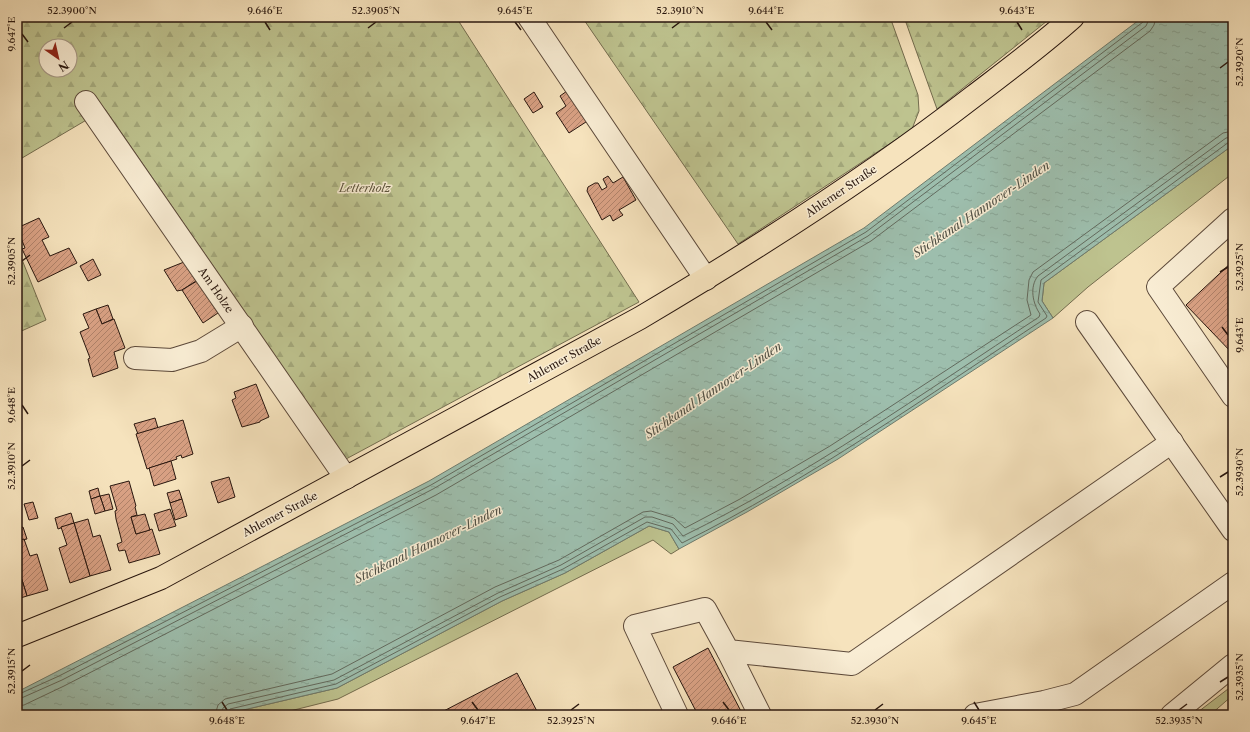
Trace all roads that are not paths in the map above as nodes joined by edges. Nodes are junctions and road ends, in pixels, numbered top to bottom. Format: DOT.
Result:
graph roads {
  1 [pos="529,17"];
  2 [pos="1073,17"];
  3 [pos="86,102"];
  4 [pos="1233,219"];
  5 [pos="706,279"];
  6 [pos="1087,322"];
  7 [pos="242,326"];
  8 [pos="135,358"];
  9 [pos="1233,396"];
  10 [pos="1172,442"];
  11 [pos="346,478"];
  12 [pos="1233,530"];
  13 [pos="1233,583"];
  14 [pos="17,636"];
  15 [pos="728,651"];
  16 [pos="1233,666"];
  17 [pos="677,715"];
  18 [pos="760,715"];
  19 [pos="975,715"];
  20 [pos="1172,715"];
  1 -- 5 [label="street"];
  2 -- 5 [label="main road, Ahlemer Straße"];
  3 -- 7 [label="street, Am Holze"];
  4 -- 9 [label="street"];
  5 -- 11 [label="main road, Ahlemer Straße"];
  6 -- 10 [label="street"];
  7 -- 8 [label="street"];
  7 -- 11 [label="street, Am Holze"];
  10 -- 12 [label="street"];
  10 -- 15 [label="street"];
  11 -- 14 [label="main road, Ahlemer Straße"];
  13 -- 19 [label="street"];
  15 -- 17 [label="street"];
  15 -- 18 [label="street"];
  16 -- 20 [label="street"];
}
